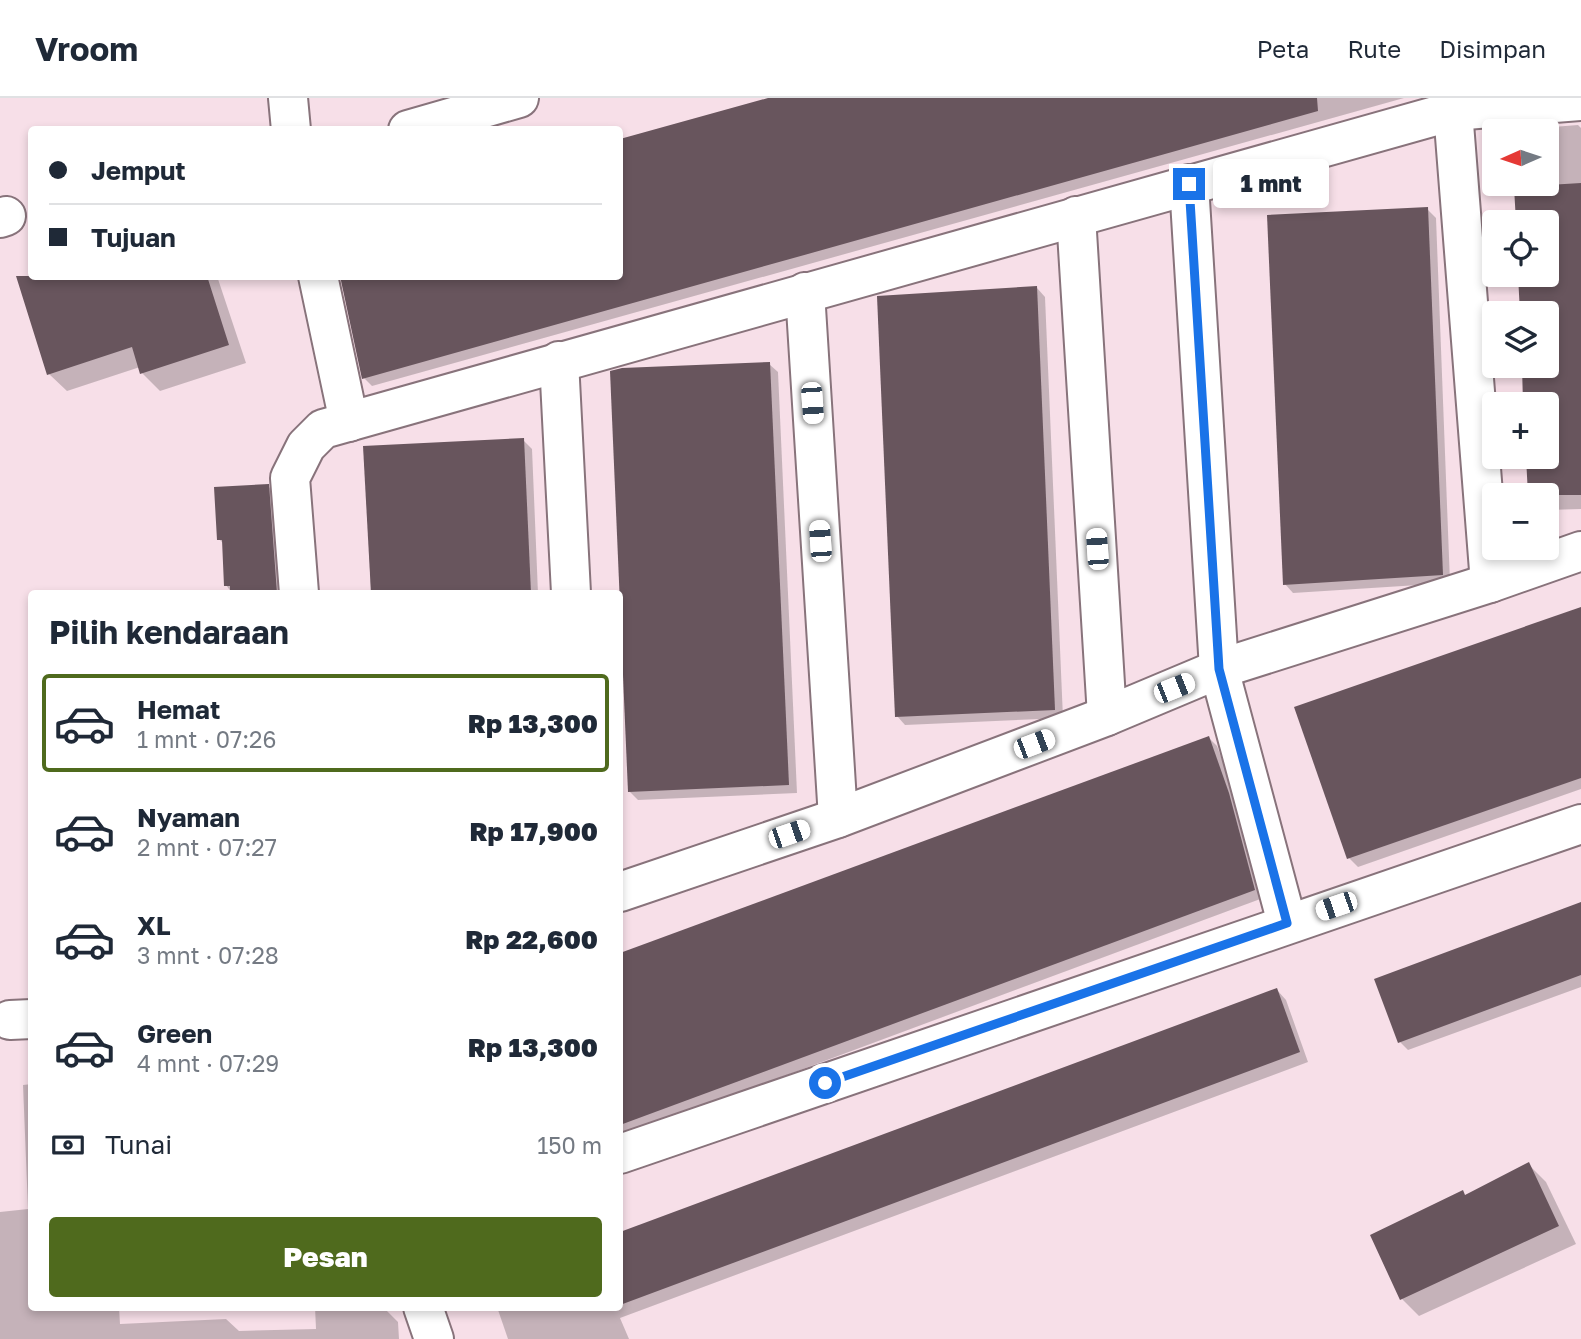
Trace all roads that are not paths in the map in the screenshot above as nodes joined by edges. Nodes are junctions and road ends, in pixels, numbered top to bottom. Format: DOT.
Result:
graph roads {
  1 [pos="288,98"];
  2 [pos="519,98"];
  3 [pos="1581,101"];
  4 [pos="1452,104"];
  5 [pos="291,126"];
  6 [pos="422,126"];
  7 [pos="1189,184"];
  8 [pos="1076,216"];
  9 [pos="319,280"];
  10 [pos="805,292"];
  11 [pos="559,361"];
  12 [pos="349,422"];
  13 [pos="1581,551"];
  14 [pos="1490,583"];
  15 [pos="299,590"];
  16 [pos="570,590"];
  17 [pos="1219,669"];
  18 [pos="1107,716"];
  19 [pos="838,818"];
  20 [pos="1581,824"];
  21 [pos="623,891"];
  22 [pos="1287,923"];
  23 [pos="623,1153"];
  24 [pos="424,1311"];
  25 [pos="434,1339"];
  1 -- 5 [label="street"];
  2 -- 6 [label="street"];
  3 -- 4 [label="street"];
  4 -- 7 [label="street"];
  4 -- 14 [label="street"];
  7 -- 8 [label="street"];
  7 -- 17 [label="street"];
  8 -- 10 [label="street"];
  8 -- 18 [label="street"];
  9 -- 12 [label="street"];
  10 -- 11 [label="street"];
  10 -- 19 [label="street"];
  11 -- 12 [label="street"];
  11 -- 16 [label="street"];
  12 -- 15 [label="street"];
  13 -- 14 [label="street"];
  14 -- 17 [label="street"];
  17 -- 18 [label="street"];
  17 -- 22 [label="street"];
  18 -- 19 [label="street"];
  19 -- 21 [label="street"];
  20 -- 22 [label="street"];
  22 -- 23 [label="street"];
  24 -- 25 [label="street"];
}
